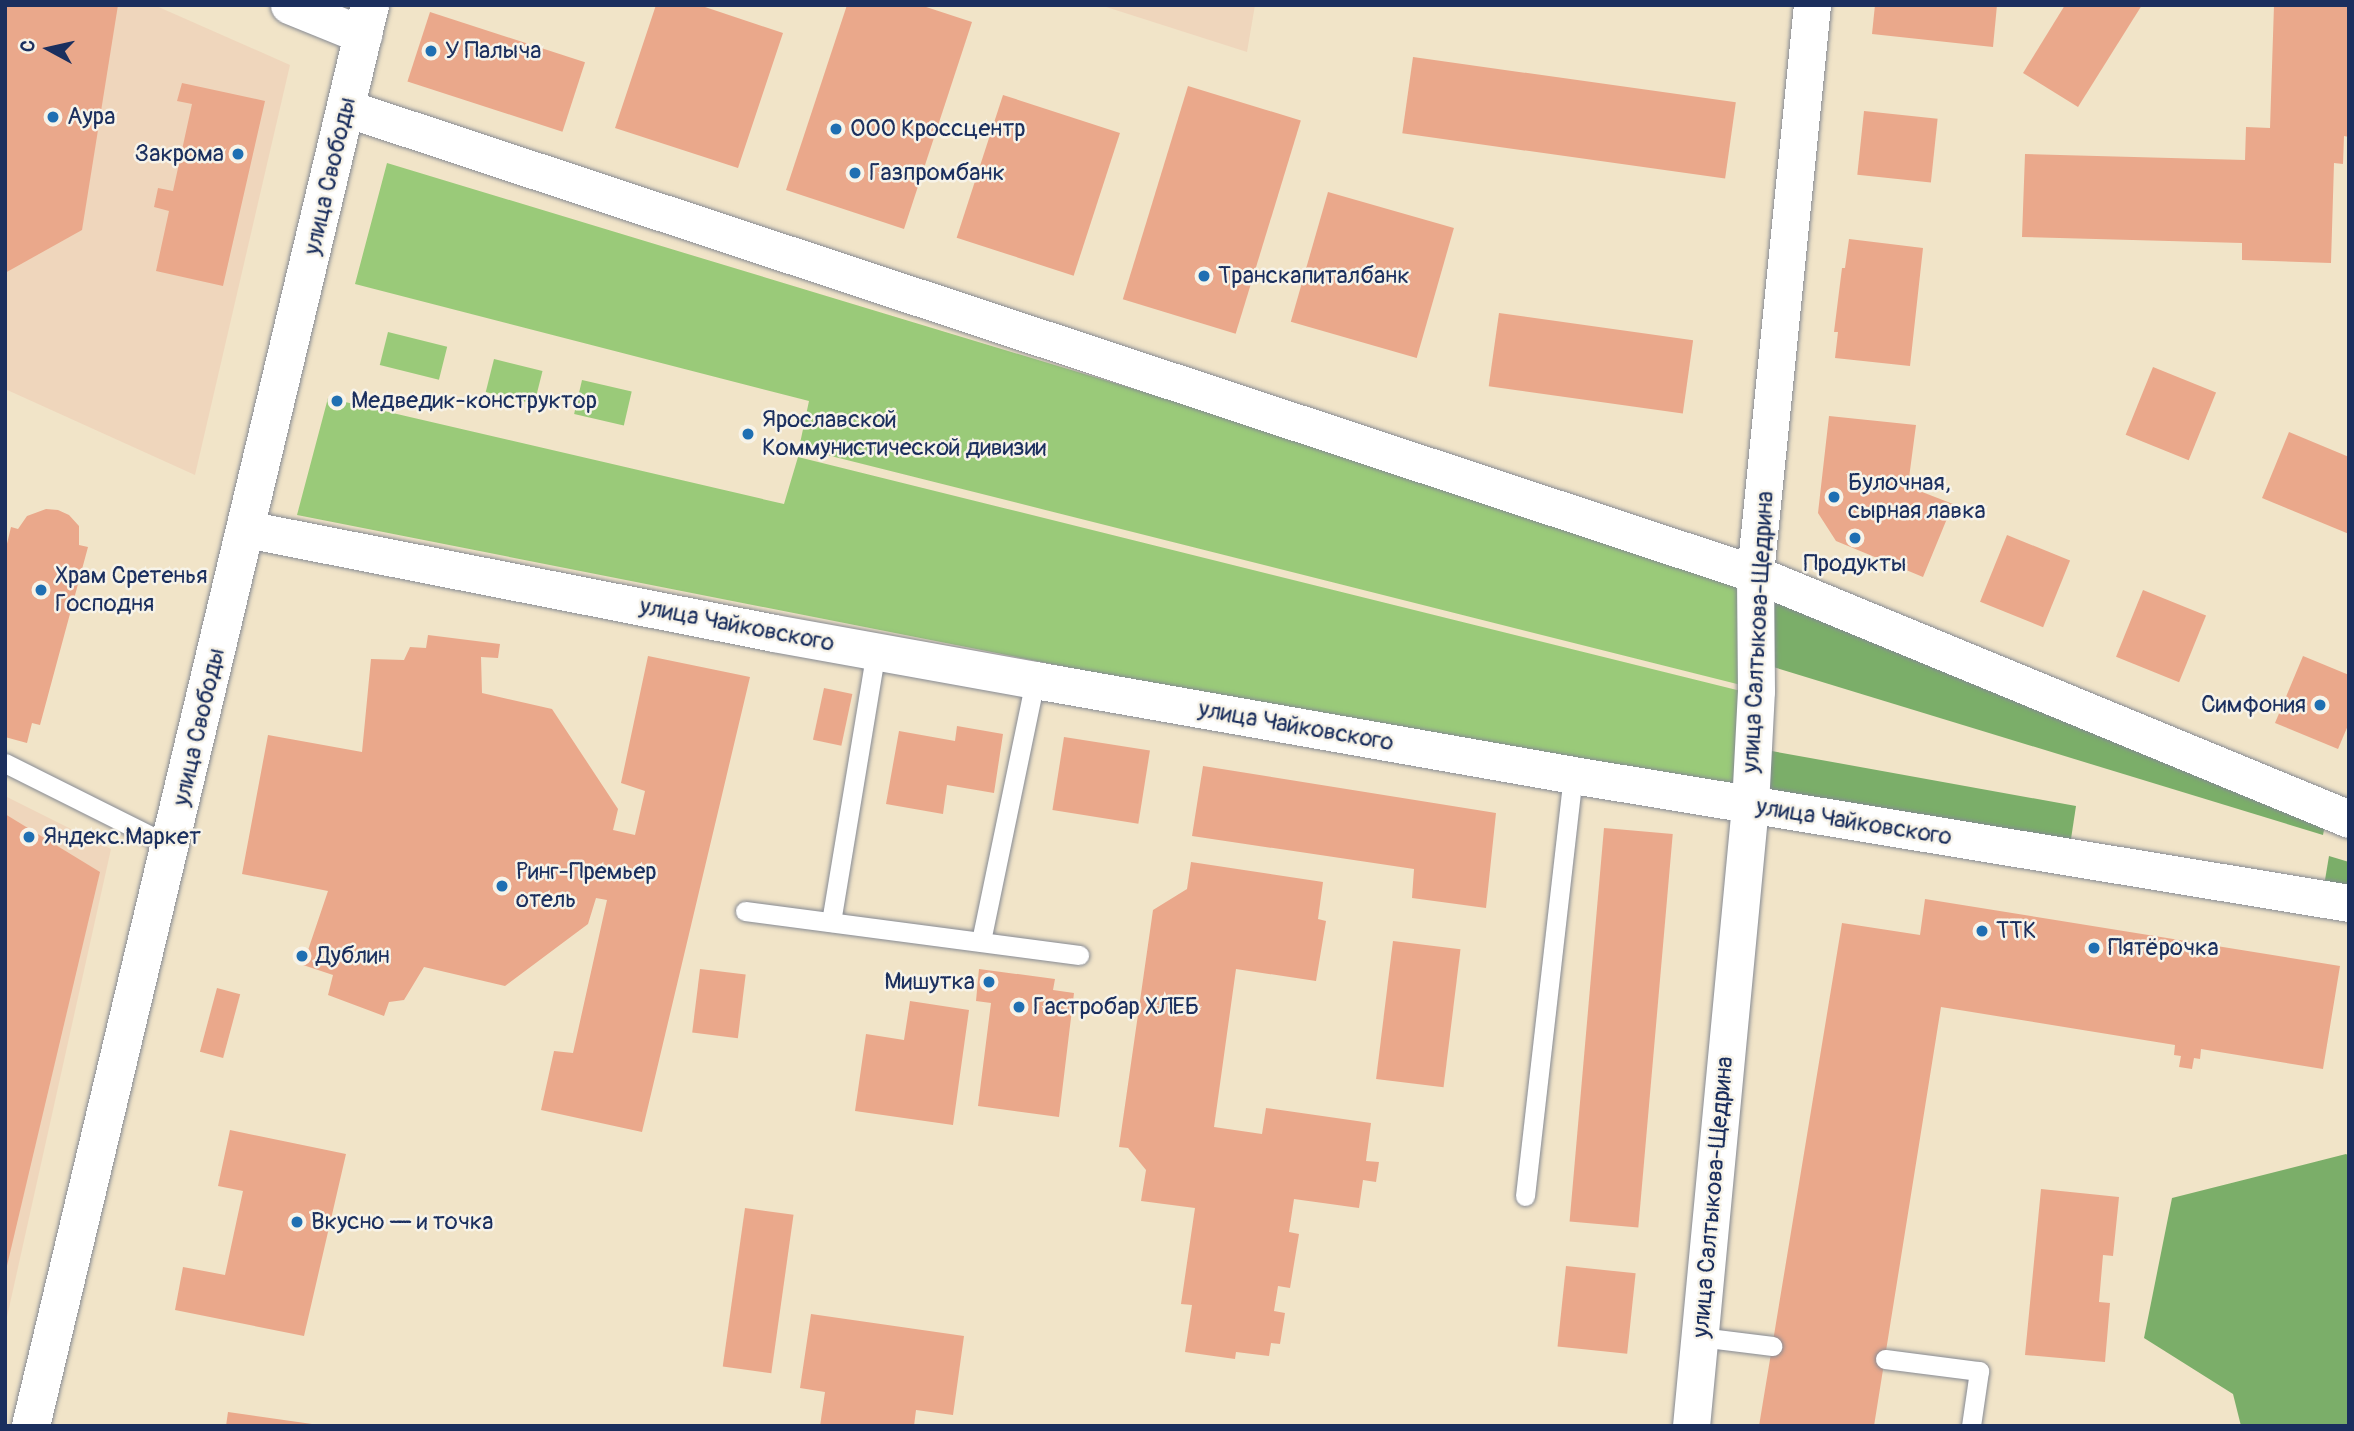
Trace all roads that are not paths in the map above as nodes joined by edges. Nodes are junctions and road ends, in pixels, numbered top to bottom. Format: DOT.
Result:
graph roads {
  1 [pos="289,5"];
  2 [pos="1812,5"];
  3 [pos="366,20"];
  4 [pos="346,108"];
  5 [pos="246,529"];
  6 [pos="1755,574"];
  7 [pos="876,651"];
  8 [pos="1035,680"];
  9 [pos="5,763"];
  10 [pos="1573,775"];
  11 [pos="1750,805"];
  12 [pos="2349,819"];
  13 [pos="171,846"];
  14 [pos="2349,903"];
  15 [pos="745,911"];
  16 [pos="831,922"];
  17 [pos="981,941"];
  18 [pos="1080,955"];
  19 [pos="1525,1196"];
  20 [pos="1700,1337"];
  21 [pos="1772,1346"];
  22 [pos="1885,1359"];
  23 [pos="44,1367"];
  24 [pos="25,1426"];
  25 [pos="31,1426"];
  26 [pos="1691,1426"];
  27 [pos="1971,1426"];
  1 -- 3 [label="street"];
  2 -- 6 [label="street, улица Салтыкова-Щедрина"];
  3 -- 4 [label="main road, улица Свободы"];
  4 -- 5 [label="main road, улица Свободы"];
  4 -- 6 [label="street"];
  5 -- 7 [label="street, улица Чайковского"];
  5 -- 13 [label="main road, улица Свободы"];
  6 -- 11 [label="street, улица Салтыкова-Щедрина"];
  6 -- 12 [label="street"];
  7 -- 8 [label="street, улица Чайковского"];
  7 -- 16 [label="lane"];
  8 -- 10 [label="street, улица Чайковского"];
  8 -- 17 [label="lane"];
  9 -- 13 [label="lane"];
  10 -- 11 [label="street, улица Чайковского"];
  10 -- 19 [label="lane"];
  11 -- 14 [label="street, улица Чайковского"];
  11 -- 20 [label="street, улица Салтыкова-Щедрина"];
  13 -- 23 [label="main road, улица Свободы"];
  15 -- 16 [label="lane"];
  16 -- 17 [label="lane"];
  17 -- 18 [label="lane"];
  20 -- 21 [label="lane"];
  20 -- 26 [label="street, улица Салтыкова-Щедрина"];
  22 -- 27 [label="lane"];
  23 -- 24 [label="main road, улица Свободы"];
  23 -- 25 [label="main road, улица Свободы"];
}
